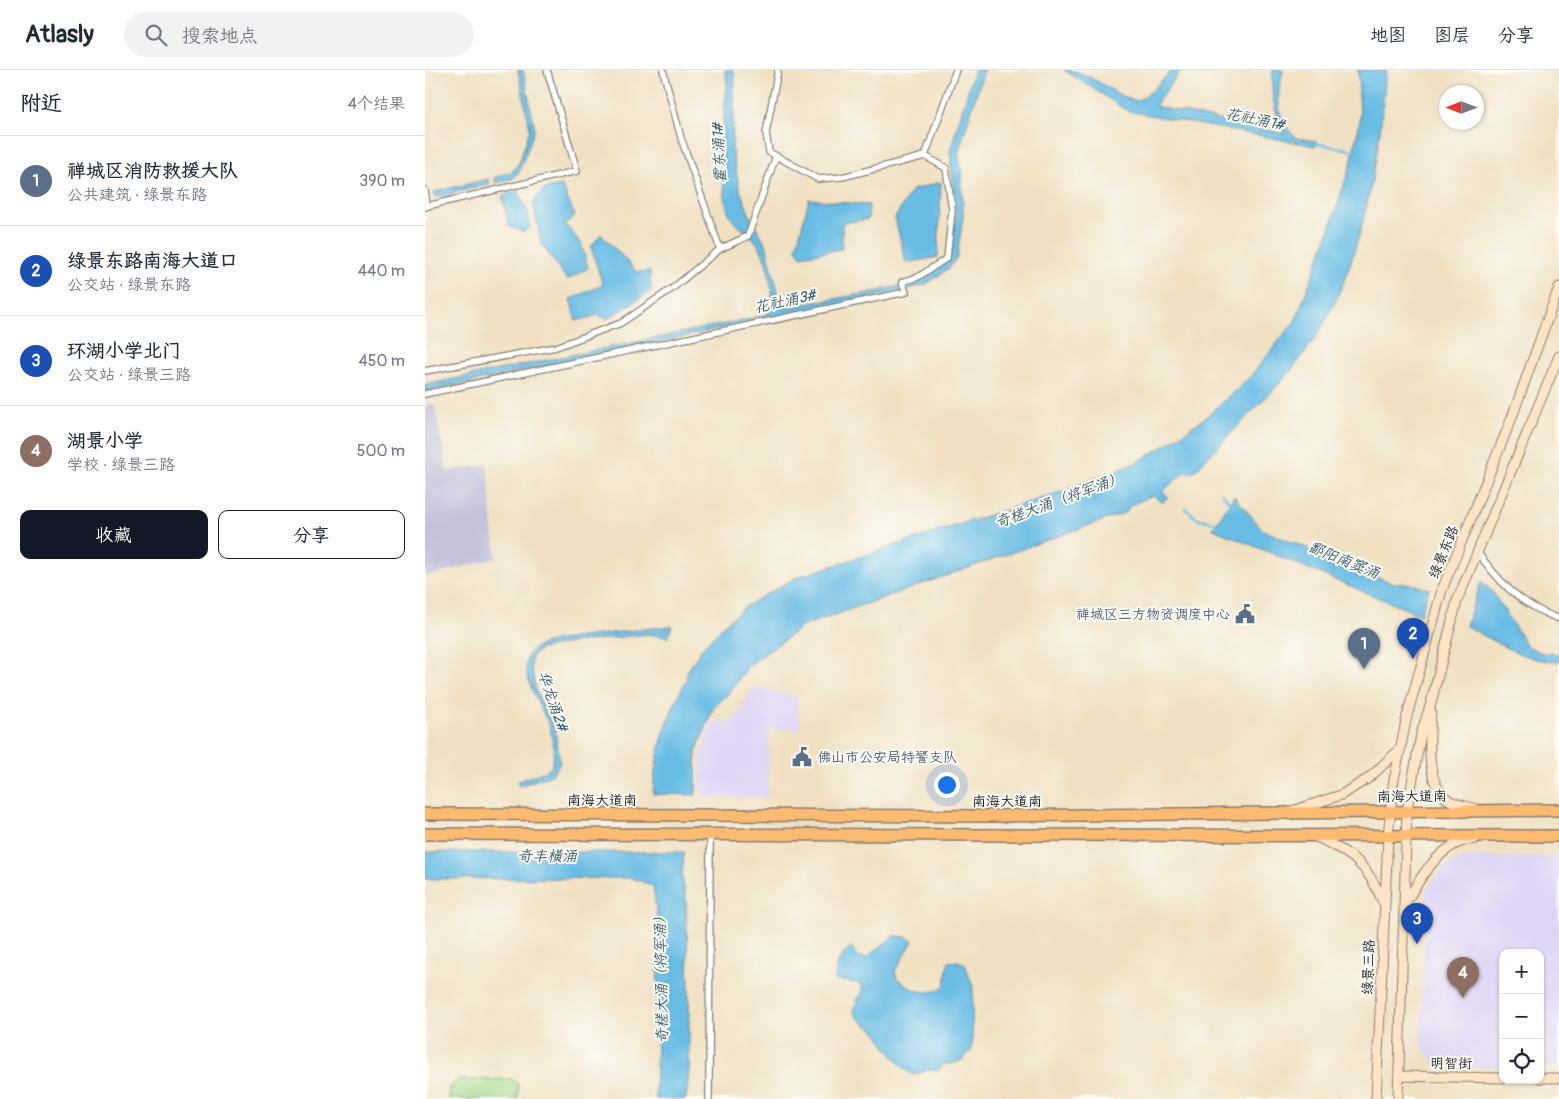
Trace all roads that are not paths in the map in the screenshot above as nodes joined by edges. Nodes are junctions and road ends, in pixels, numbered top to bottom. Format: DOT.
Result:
graph roads {
  1 [pos="547,70"];
  2 [pos="663,70"];
  3 [pos="778,70"];
  4 [pos="956,70"];
  5 [pos="776,156"];
  6 [pos="925,156"];
  7 [pos="425,190"];
  8 [pos="426,206"];
  9 [pos="720,249"];
  10 [pos="1559,287"];
  11 [pos="1559,356"];
  12 [pos="425,371"];
  13 [pos="425,394"];
  14 [pos="1478,553"];
  15 [pos="1559,619"];
  16 [pos="1431,702"];
  17 [pos="1400,748"];
  18 [pos="1407,810"];
  19 [pos="1480,810"];
  20 [pos="1559,810"];
  21 [pos="1390,811"];
  22 [pos="1289,812"];
  23 [pos="425,814"];
  24 [pos="425,834"];
  25 [pos="710,835"];
  26 [pos="1485,836"];
  27 [pos="1559,836"];
  28 [pos="1316,837"];
  29 [pos="1387,837"];
  30 [pos="1407,837"];
  31 [pos="1403,906"];
  32 [pos="1384,907"];
  33 [pos="1399,1076"];
  34 [pos="1499,1078"];
  35 [pos="1544,1078"];
  36 [pos="1559,1078"];
  37 [pos="709,1099"];
  38 [pos="1376,1099"];
  39 [pos="1398,1099"];
  1 -- 8 [label="street"];
  2 -- 9 [label="street"];
  3 -- 5 [label="street"];
  4 -- 6 [label="street"];
  5 -- 6 [label="street"];
  5 -- 9 [label="street"];
  6 -- 13 [label="street"];
  7 -- 8 [label="street"];
  9 -- 12 [label="street"];
  10 -- 17 [label="main road, 绿景东路"];
  11 -- 14 [label="main road"];
  14 -- 15 [label="street"];
  14 -- 16 [label="main road"];
  16 -- 18 [label="main road"];
  16 -- 19 [label="main road"];
  17 -- 21 [label="main road, 绿景东路"];
  17 -- 22 [label="main road"];
  18 -- 19 [label="highway, 南海大道南"];
  18 -- 21 [label="highway, 南海大道南"];
  18 -- 30 [label="main road"];
  19 -- 20 [label="highway, 南海大道南"];
  21 -- 22 [label="highway, 南海大道南"];
  21 -- 29 [label="main road, 绿景东路"];
  22 -- 23 [label="highway, 南海大道南"];
  24 -- 25 [label="highway"];
  25 -- 28 [label="highway"];
  25 -- 37 [label="street"];
  26 -- 27 [label="highway"];
  26 -- 30 [label="highway"];
  26 -- 31 [label="main road"];
  28 -- 29 [label="highway"];
  28 -- 32 [label="main road"];
  29 -- 30 [label="highway"];
  29 -- 32 [label="main road, 绿景三路"];
  30 -- 31 [label="main road"];
  31 -- 33 [label="main road"];
  32 -- 38 [label="main road, 绿景三路"];
  33 -- 34 [label="main road, 明智街"];
  33 -- 39 [label="main road"];
  35 -- 36 [label="main road"];
}
